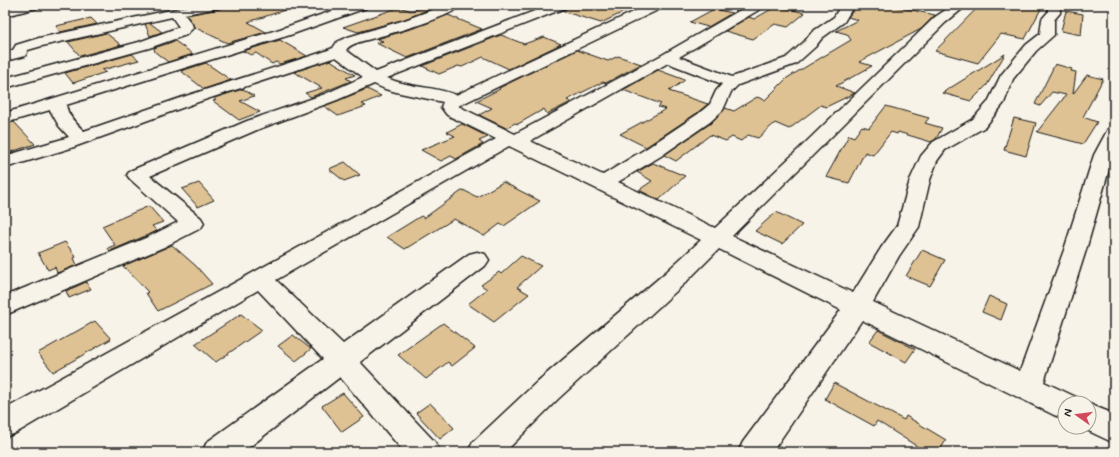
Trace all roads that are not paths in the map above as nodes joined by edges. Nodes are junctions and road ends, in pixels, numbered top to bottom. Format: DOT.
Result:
graph roads {
  1 [pos="33,5"];
  2 [pos="215,5"];
  3 [pos="456,5"];
  4 [pos="561,5"];
  5 [pos="658,5"];
  6 [pos="758,5"];
  7 [pos="848,5"];
  8 [pos="961,5"];
  9 [pos="1054,5"];
  10 [pos="354,6"];
  11 [pos="5,12"];
  12 [pos="175,12"];
  13 [pos="338,51"];
  14 [pos="5,57"];
  15 [pos="667,58"];
  16 [pos="374,78"];
  17 [pos="732,82"];
  18 [pos="5,83"];
  19 [pos="456,101"];
  20 [pos="57,103"];
  21 [pos="5,118"];
  22 [pos="1114,133"];
  23 [pos="80,138"];
  24 [pos="512,140"];
  25 [pos="5,162"];
  26 [pos="602,184"];
  27 [pos="716,238"];
  28 [pos="477,260"];
  29 [pos="260,278"];
  30 [pos="5,306"];
  31 [pos="858,306"];
  32 [pos="342,361"];
  33 [pos="1028,388"];
  34 [pos="1057,402"];
  35 [pos="1097,421"];
  36 [pos="5,424"];
  37 [pos="1114,429"];
  38 [pos="218,452"];
  39 [pos="424,452"];
  40 [pos="484,452"];
  41 [pos="754,452"];
  1 -- 11 [label="street"];
  2 -- 12 [label="street"];
  3 -- 13 [label="street"];
  4 -- 16 [label="street"];
  5 -- 19 [label="street"];
  6 -- 15 [label="street"];
  7 -- 17 [label="street"];
  8 -- 27 [label="street"];
  9 -- 31 [label="street"];
  10 -- 20 [label="street"];
  12 -- 14 [label="street"];
  12 -- 18 [label="street"];
  13 -- 16 [label="street"];
  13 -- 23 [label="street"];
  15 -- 17 [label="street"];
  15 -- 24 [label="street"];
  16 -- 19 [label="street"];
  16 -- 30 [label="street"];
  17 -- 26 [label="street"];
  19 -- 24 [label="street"];
  20 -- 21 [label="street"];
  20 -- 23 [label="street"];
  22 -- 33 [label="street"];
  23 -- 25 [label="street"];
  24 -- 26 [label="street"];
  24 -- 29 [label="street"];
  26 -- 27 [label="street"];
  27 -- 31 [label="street"];
  27 -- 40 [label="street"];
  28 -- 32 [label="street"];
  29 -- 32 [label="street"];
  29 -- 36 [label="street"];
  31 -- 33 [label="street"];
  31 -- 41 [label="street"];
  32 -- 38 [label="street"];
  32 -- 39 [label="street"];
  33 -- 34 [label="street"];
  35 -- 37 [label="street"];
}
